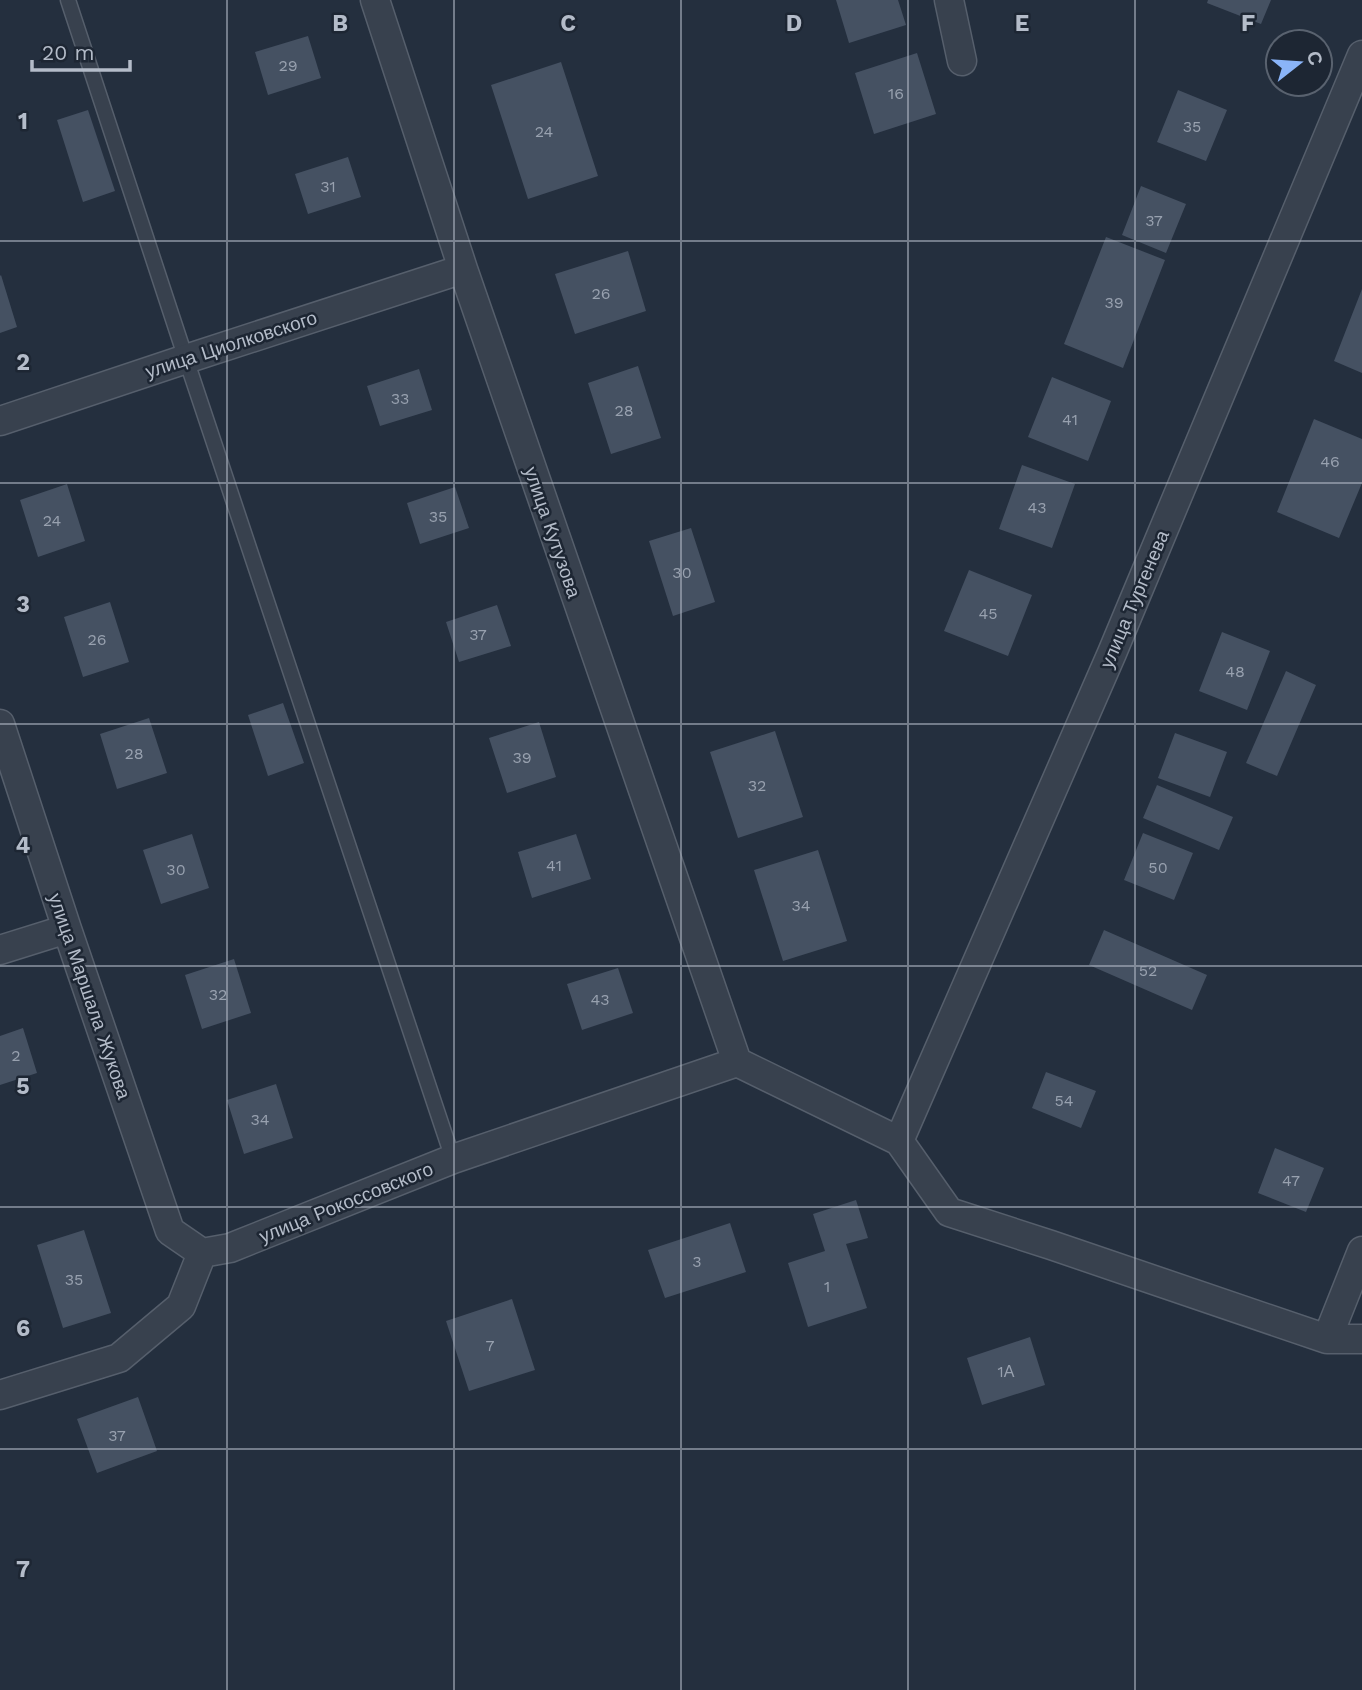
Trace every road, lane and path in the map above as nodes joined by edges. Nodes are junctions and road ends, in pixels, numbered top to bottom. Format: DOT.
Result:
graph roads {
  1 [pos="68,0"];
  2 [pos="375,0"];
  3 [pos="949,0"];
  4 [pos="1362,55"];
  5 [pos="962,61"];
  6 [pos="463,269"];
  7 [pos="186,359"];
  8 [pos="0,421"];
  9 [pos="0,724"];
  10 [pos="67,929"];
  11 [pos="0,950"];
  12 [pos="737,1062"];
  13 [pos="899,1141"];
  14 [pos="453,1159"];
  15 [pos="1362,1251"];
  16 [pos="202,1253"];
  17 [pos="1327,1339"];
  18 [pos="1362,1339"];
  19 [pos="0,1395"];
  1 -- 7 [label="lane"];
  2 -- 6 [label="street, улица Кутузова"];
  3 -- 5 [label="street"];
  4 -- 13 [label="street, улица Тургенева"];
  6 -- 7 [label="street, улица Циолковского"];
  6 -- 12 [label="street, улица Кутузова"];
  7 -- 8 [label="street, улица Циолковского"];
  7 -- 14 [label="lane"];
  9 -- 10 [label="street, улица Маршала Жукова"];
  10 -- 11 [label="street"];
  10 -- 16 [label="street, улица Маршала Жукова"];
  12 -- 13 [label="street"];
  12 -- 14 [label="street, улица Рокоссовского"];
  13 -- 17 [label="street"];
  14 -- 16 [label="street, улица Рокоссовского"];
  15 -- 17 [label="street"];
  16 -- 19 [label="street"];
  17 -- 18 [label="street"];
}
